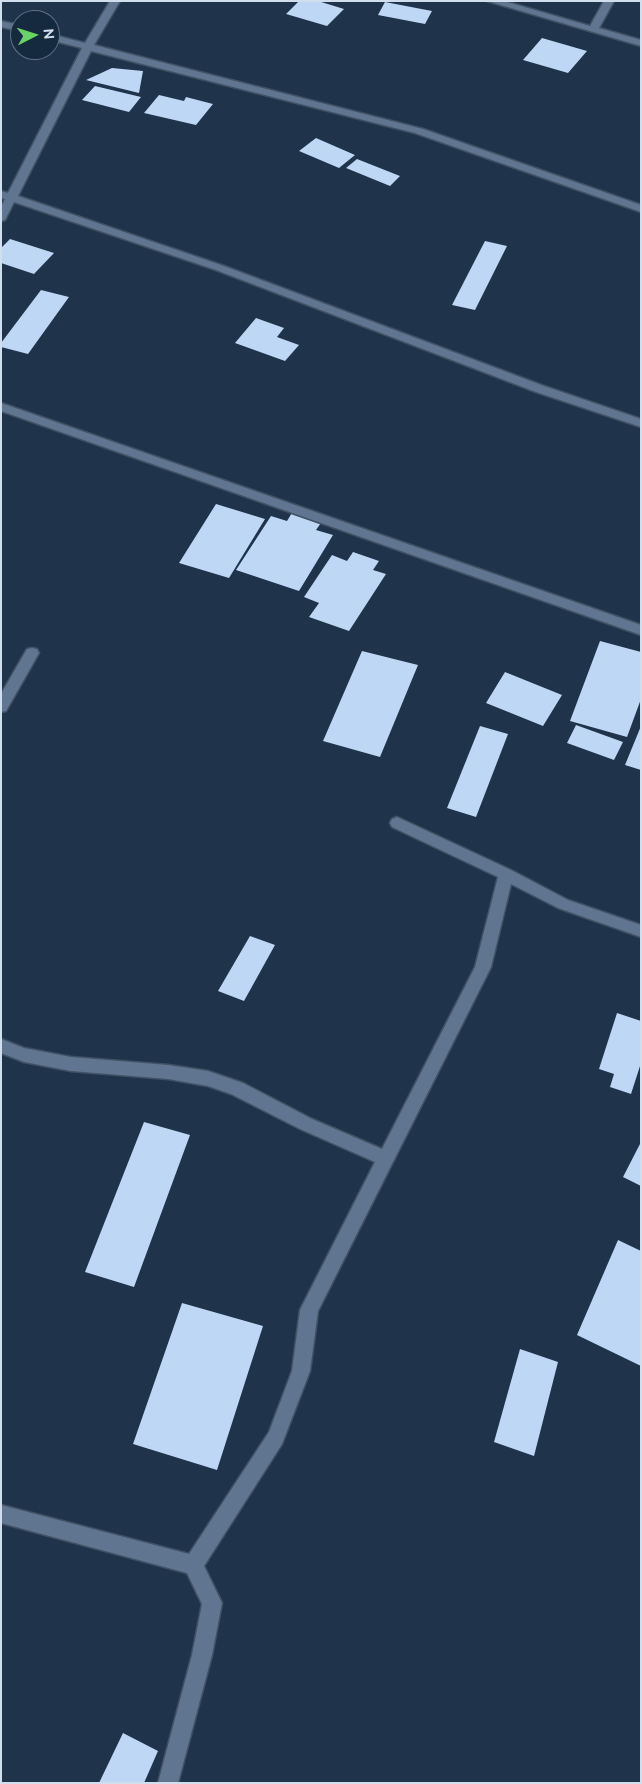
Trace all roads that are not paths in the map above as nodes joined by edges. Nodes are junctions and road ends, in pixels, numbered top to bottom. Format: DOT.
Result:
graph roads {
  1 [pos="115,1"];
  2 [pos="492,1"];
  3 [pos="609,1"];
  4 [pos="593,29"];
  5 [pos="60,40"];
  6 [pos="641,43"];
  7 [pos="88,47"];
  8 [pos="7,196"];
  9 [pos="641,209"];
  10 [pos="1,218"];
  11 [pos="1,407"];
  12 [pos="641,423"];
  13 [pos="641,630"];
  14 [pos="32,653"];
  15 [pos="1,706"];
  16 [pos="398,823"];
  17 [pos="506,874"];
  18 [pos="641,932"];
  19 [pos="1,1046"];
  20 [pos="386,1160"];
  21 [pos="1,1514"];
  22 [pos="194,1565"];
  23 [pos="168,1783"];
  1 -- 7 [label="street"];
  2 -- 4 [label="street"];
  3 -- 4 [label="street"];
  4 -- 6 [label="street"];
  5 -- 7 [label="street"];
  7 -- 8 [label="street"];
  7 -- 9 [label="street"];
  8 -- 10 [label="street"];
  8 -- 12 [label="street"];
  11 -- 13 [label="street"];
  14 -- 15 [label="street"];
  16 -- 17 [label="street"];
  17 -- 18 [label="street"];
  17 -- 20 [label="street"];
  19 -- 20 [label="street"];
  20 -- 22 [label="street"];
  21 -- 22 [label="street"];
  22 -- 23 [label="street"];
}
